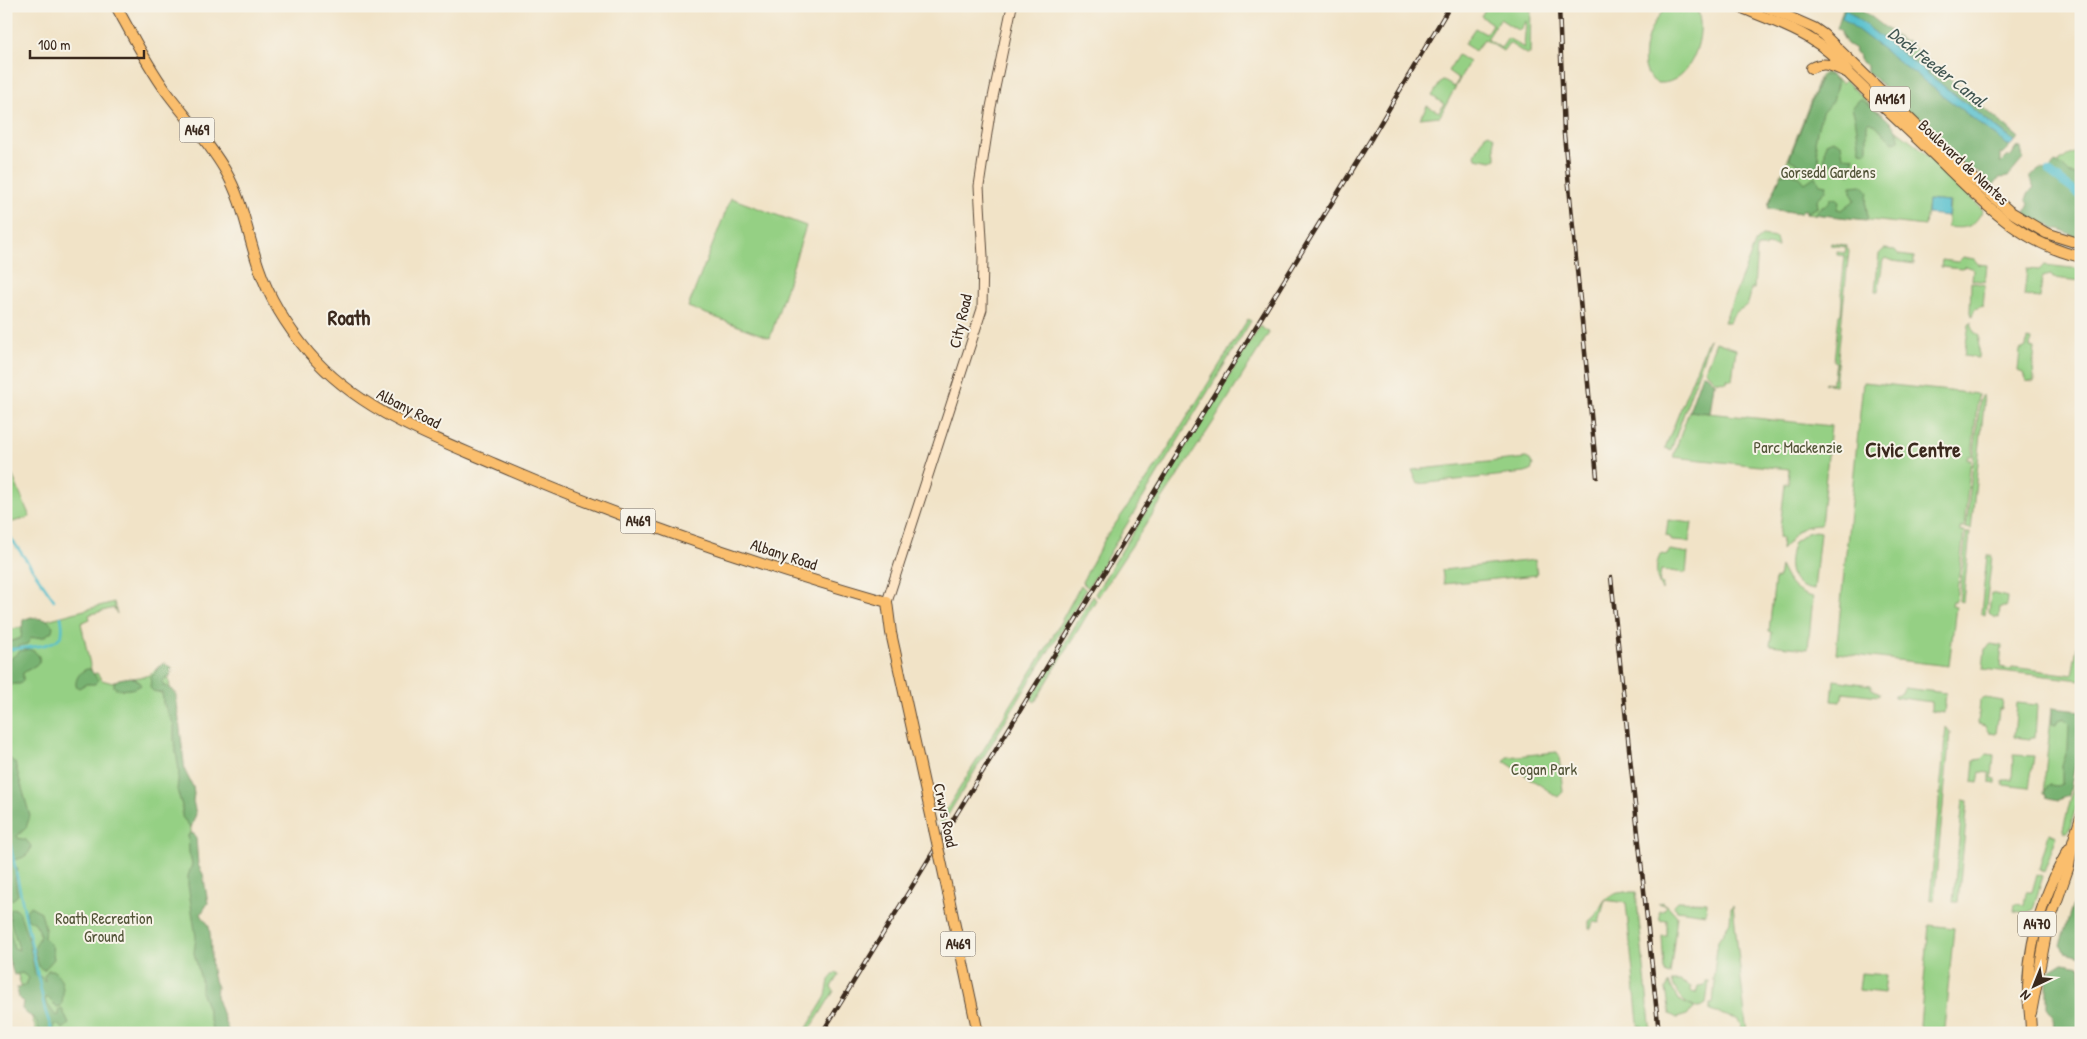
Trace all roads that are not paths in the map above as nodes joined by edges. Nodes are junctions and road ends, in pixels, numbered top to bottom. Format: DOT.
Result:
graph roads {
  1 [pos="116,6"];
  2 [pos="1012,6"];
  3 [pos="1737,6"];
  4 [pos="1764,6"];
  5 [pos="1822,40"];
  6 [pos="1810,68"];
  7 [pos="1849,74"];
  8 [pos="2081,244"];
  9 [pos="2081,257"];
  10 [pos="887,602"];
  11 [pos="2081,817"];
  12 [pos="978,1033"];
  13 [pos="2031,1033"];
  1 -- 10 [label="main road, Albany Road / A469"];
  2 -- 10 [label="main road, City Road"];
  3 -- 5 [label="main road, A4161"];
  4 -- 5 [label="main road, A4161"];
  5 -- 7 [label="main road, Boulevard de Nantes / A4161"];
  5 -- 8 [label="main road, Boulevard de Nantes / A4161"];
  6 -- 7 [label="main road"];
  7 -- 9 [label="main road, Boulevard de Nantes / A4161"];
  10 -- 12 [label="main road, Crwys Road / A469, bridge"];
  11 -- 13 [label="main road, A470"];
}
